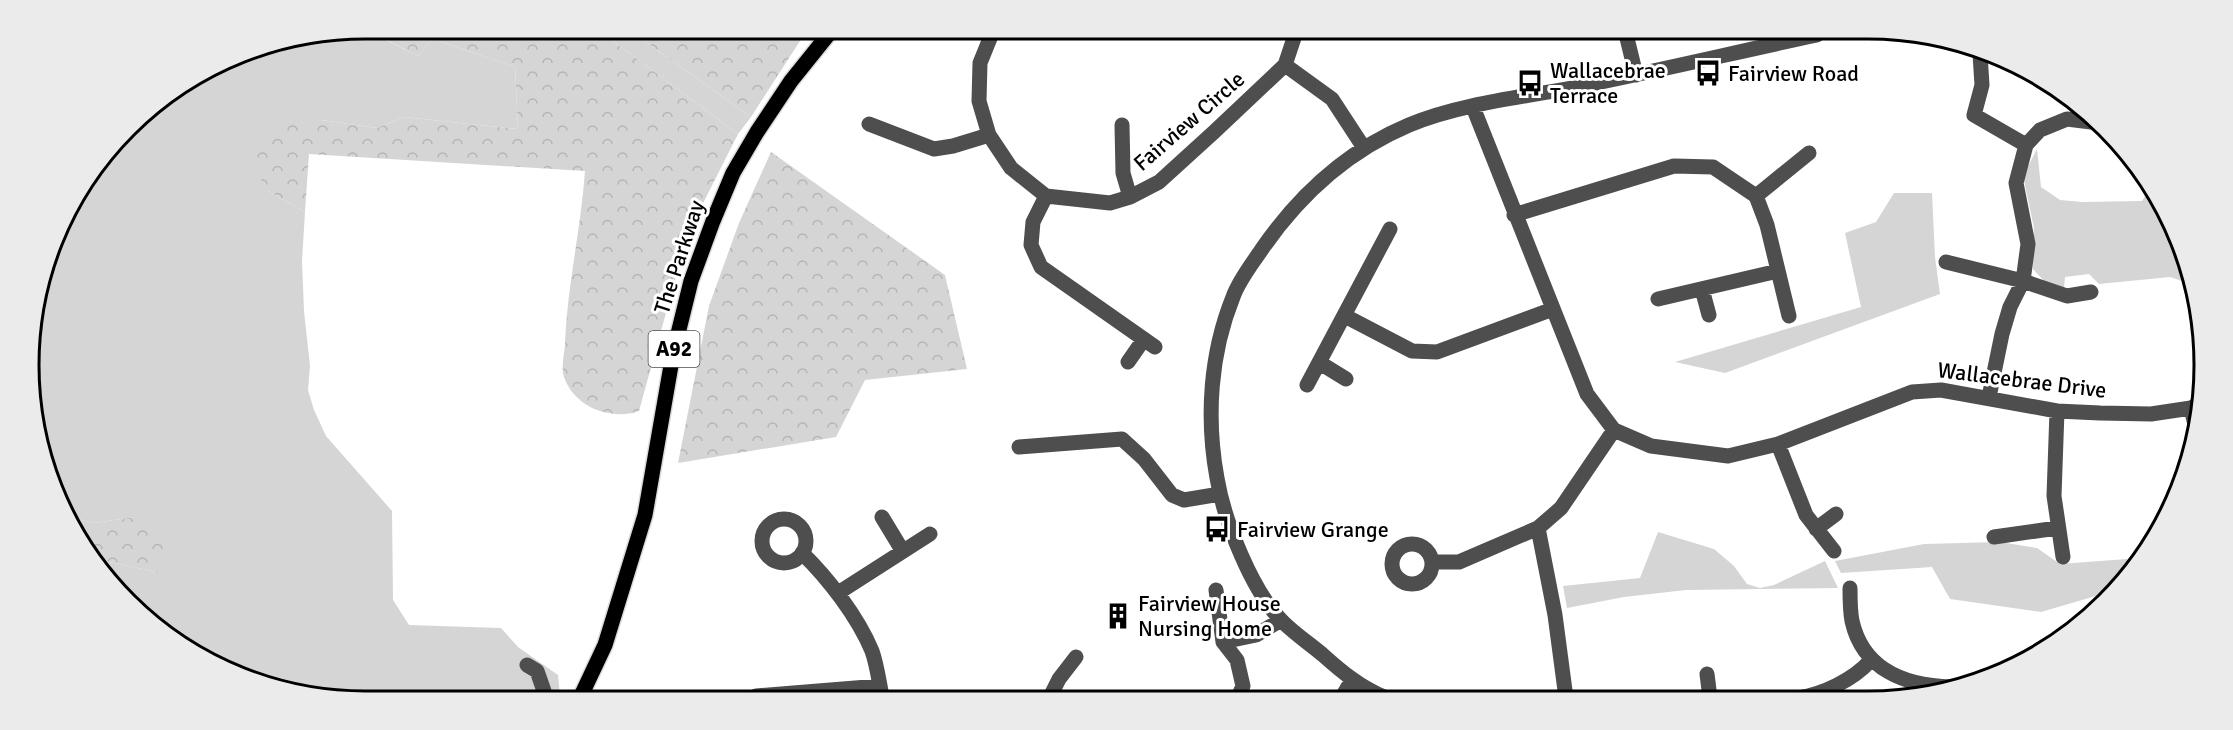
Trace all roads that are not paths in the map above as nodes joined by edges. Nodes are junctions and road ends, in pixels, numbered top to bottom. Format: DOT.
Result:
graph roads {
  1 [pos="824,39"];
  2 [pos="990,39"];
  3 [pos="1294,39"];
  4 [pos="1627,39"];
  5 [pos="1796,39"];
  6 [pos="1980,59"];
  7 [pos="1285,65"];
  8 [pos="1636,75"];
  9 [pos="1473,107"];
  10 [pos="2084,121"];
  11 [pos="869,124"];
  12 [pos="1122,125"];
  13 [pos="989,135"];
  14 [pos="2026,145"];
  15 [pos="1365,148"];
  16 [pos="1809,153"];
  17 [pos="1046,196"];
  18 [pos="1756,196"];
  19 [pos="1131,197"];
  20 [pos="1514,215"];
  21 [pos="1390,229"];
  22 [pos="1946,262"];
  23 [pos="1778,271"];
  24 [pos="2023,281"];
  25 [pos="1702,289"];
  26 [pos="2091,292"];
  27 [pos="1658,299"];
  28 [pos="1553,309"];
  29 [pos="1709,315"];
  30 [pos="1345,316"];
  31 [pos="1789,316"];
  32 [pos="1128,362"];
  33 [pos="1320,363"];
  34 [pos="1346,378"];
  35 [pos="1308,385"];
  36 [pos="1989,397"];
  37 [pos="2191,407"];
  38 [pos="2057,411"];
  39 [pos="1614,430"];
  40 [pos="1778,444"];
  41 [pos="1019,447"];
  42 [pos="1220,494"];
  43 [pos="1836,514"];
  44 [pos="882,517"];
  45 [pos="1538,528"];
  46 [pos="2056,528"];
  47 [pos="1816,529"];
  48 [pos="930,534"];
  49 [pos="1994,537"];
  50 [pos="902,550"];
  51 [pos="1834,551"];
  52 [pos="802,553"];
  53 [pos="2063,557"];
  54 [pos="1433,562"];
  55 [pos="1850,588"];
  56 [pos="1216,590"];
  57 [pos="838,593"];
  58 [pos="1281,620"];
  59 [pos="1223,642"];
  60 [pos="1076,657"];
  61 [pos="1870,661"];
  62 [pos="527,665"];
  63 [pos="1707,674"];
  64 [pos="1352,680"];
  65 [pos="1928,686"];
  66 [pos="544,691"];
  67 [pos="583,691"];
  68 [pos="881,691"];
  69 [pos="1053,691"];
  70 [pos="1241,691"];
  71 [pos="1346,691"];
  72 [pos="1372,691"];
  73 [pos="1565,691"];
  74 [pos="1709,691"];
  75 [pos="1825,691"];
  1 -- 67 [label="main road, The Parkway / A92"];
  2 -- 13 [label="street"];
  3 -- 7 [label="street, Fairview Circle"];
  4 -- 8 [label="street"];
  5 -- 8 [label="street"];
  6 -- 14 [label="street"];
  7 -- 15 [label="street"];
  7 -- 19 [label="street, Fairview Circle"];
  8 -- 9 [label="street"];
  9 -- 15 [label="street"];
  9 -- 20 [label="street"];
  10 -- 14 [label="street"];
  11 -- 13 [label="street"];
  12 -- 19 [label="street"];
  13 -- 17 [label="street"];
  14 -- 24 [label="street"];
  15 -- 42 [label="street"];
  16 -- 18 [label="street"];
  17 -- 19 [label="street, Fairview Circle"];
  17 -- 32 [label="street"];
  18 -- 20 [label="street"];
  18 -- 23 [label="street"];
  20 -- 28 [label="street"];
  21 -- 30 [label="street"];
  22 -- 24 [label="street"];
  23 -- 25 [label="street"];
  23 -- 31 [label="street"];
  24 -- 26 [label="street"];
  24 -- 36 [label="street"];
  25 -- 27 [label="street"];
  25 -- 29 [label="street"];
  28 -- 30 [label="street"];
  28 -- 39 [label="street"];
  30 -- 33 [label="street"];
  33 -- 34 [label="street"];
  33 -- 35 [label="street"];
  36 -- 38 [label="street, Wallacebrae Drive"];
  36 -- 40 [label="street, Wallacebrae Drive"];
  37 -- 38 [label="street, Wallacebrae Drive"];
  38 -- 46 [label="street"];
  39 -- 40 [label="street"];
  39 -- 45 [label="street"];
  40 -- 47 [label="street"];
  41 -- 42 [label="street"];
  42 -- 58 [label="street"];
  43 -- 47 [label="street"];
  44 -- 50 [label="street"];
  45 -- 54 [label="street"];
  45 -- 73 [label="street"];
  46 -- 49 [label="street"];
  46 -- 53 [label="street"];
  47 -- 51 [label="street"];
  48 -- 50 [label="street"];
  50 -- 57 [label="street"];
  52 -- 57 [label="street"];
  55 -- 61 [label="street"];
  56 -- 59 [label="street"];
  57 -- 68 [label="street"];
  58 -- 59 [label="street"];
  58 -- 64 [label="street"];
  59 -- 70 [label="street"];
  60 -- 69 [label="street"];
  61 -- 65 [label="street"];
  61 -- 75 [label="street"];
  62 -- 66 [label="street"];
  63 -- 74 [label="street"];
  64 -- 71 [label="street"];
  64 -- 72 [label="street"];
}
